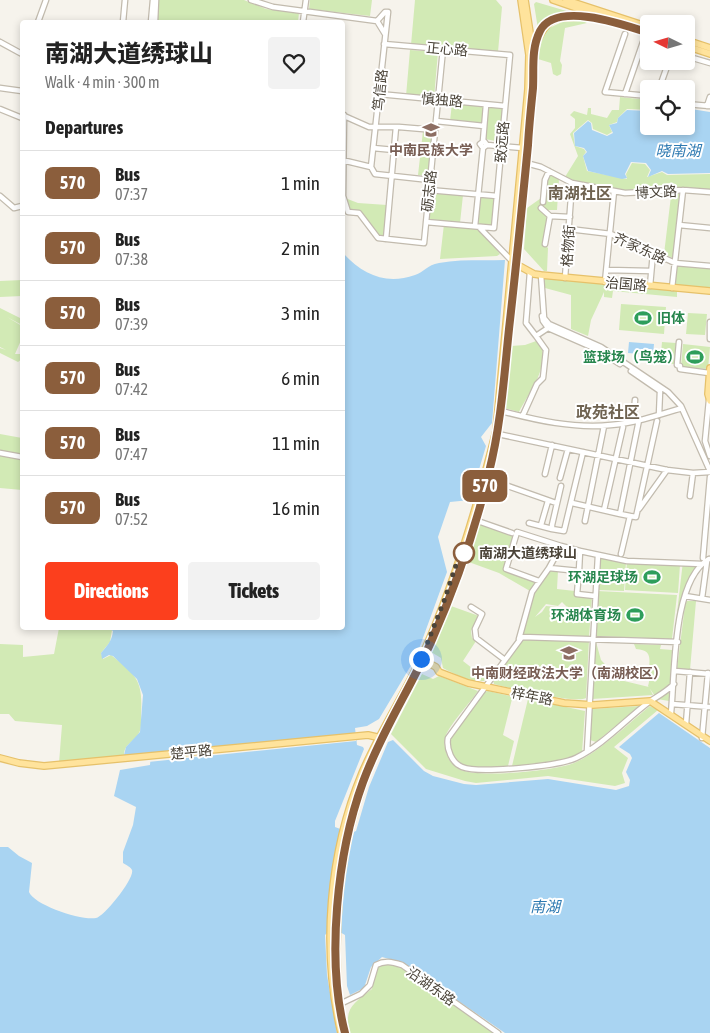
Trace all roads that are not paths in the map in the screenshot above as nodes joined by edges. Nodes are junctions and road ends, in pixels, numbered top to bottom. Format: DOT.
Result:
graph roads {
  1 [pos="47,0"];
  2 [pos="125,0"];
  3 [pos="155,0"];
  4 [pos="251,0"];
  5 [pos="304,0"];
  6 [pos="515,0"];
  7 [pos="521,0"];
  8 [pos="525,0"];
  9 [pos="553,0"];
  10 [pos="566,0"];
  11 [pos="303,11"];
  12 [pos="523,12"];
  13 [pos="601,17"];
  14 [pos="41,20"];
  15 [pos="123,20"];
  16 [pos="153,20"];
  17 [pos="302,20"];
  18 [pos="377,21"];
  19 [pos="640,24"];
  20 [pos="640,30"];
  21 [pos="385,34"];
  22 [pos="625,34"];
  23 [pos="0,42"];
  24 [pos="695,43"];
  25 [pos="384,44"];
  26 [pos="710,48"];
  27 [pos="443,49"];
  28 [pos="695,49"];
  29 [pos="640,51"];
  30 [pos="533,52"];
  31 [pos="20,53"];
  32 [pos="710,54"];
  33 [pos="510,55"];
  34 [pos="695,59"];
  35 [pos="710,63"];
  36 [pos="0,88"];
  37 [pos="20,91"];
  38 [pos="379,94"];
  39 [pos="625,94"];
  40 [pos="640,95"];
  41 [pos="710,97"];
  42 [pos="438,100"];
  43 [pos="486,105"];
  44 [pos="695,105"];
  45 [pos="506,106"];
  46 [pos="708,106"];
  47 [pos="0,110"];
  48 [pos="345,116"];
  49 [pos="20,117"];
  50 [pos="436,121"];
  51 [pos="484,126"];
  52 [pos="376,127"];
  53 [pos="396,127"];
  54 [pos="435,130"];
  55 [pos="484,145"];
  56 [pos="502,146"];
  57 [pos="373,148"];
  58 [pos="523,148"];
  59 [pos="394,150"];
  60 [pos="345,160"];
  61 [pos="526,163"];
  62 [pos="371,167"];
  63 [pos="549,171"];
  64 [pos="392,176"];
  65 [pos="430,180"];
  66 [pos="572,183"];
  67 [pos="429,190"];
  68 [pos="683,190"];
  69 [pos="614,191"];
  70 [pos="710,192"];
  71 [pos="478,195"];
  72 [pos="0,196"];
  73 [pos="497,196"];
  74 [pos="542,202"];
  75 [pos="20,206"];
  76 [pos="345,208"];
  77 [pos="541,208"];
  78 [pos="550,216"];
  79 [pos="570,217"];
  80 [pos="426,222"];
  81 [pos="679,225"];
  82 [pos="477,227"];
  83 [pos="710,228"];
  84 [pos="569,229"];
  85 [pos="611,234"];
  86 [pos="386,239"];
  87 [pos="546,244"];
  88 [pos="653,253"];
  89 [pos="514,262"];
  90 [pos="675,263"];
  91 [pos="710,266"];
  92 [pos="607,270"];
  93 [pos="651,271"];
  94 [pos="530,272"];
  95 [pos="540,275"];
  96 [pos="565,278"];
  97 [pos="605,282"];
  98 [pos="650,286"];
  99 [pos="672,288"];
  100 [pos="710,291"];
  101 [pos="710,322"];
  102 [pos="548,328"];
  103 [pos="536,336"];
  104 [pos="710,339"];
  105 [pos="679,342"];
  106 [pos="710,368"];
  107 [pos="710,372"];
  108 [pos="635,400"];
  109 [pos="710,400"];
  110 [pos="682,408"];
  111 [pos="501,411"];
  112 [pos="539,412"];
  113 [pos="659,414"];
  114 [pos="523,415"];
  115 [pos="536,418"];
  116 [pos="639,420"];
  117 [pos="657,421"];
  118 [pos="628,422"];
  119 [pos="604,426"];
  120 [pos="623,427"];
  121 [pos="498,434"];
  122 [pos="552,445"];
  123 [pos="568,449"];
  124 [pos="583,452"];
  125 [pos="0,453"];
  126 [pos="599,456"];
  127 [pos="710,456"];
  128 [pos="20,458"];
  129 [pos="615,459"];
  130 [pos="631,463"];
  131 [pos="647,466"];
  132 [pos="667,470"];
  133 [pos="710,472"];
  134 [pos="693,473"];
  135 [pos="545,474"];
  136 [pos="710,476"];
  137 [pos="560,478"];
  138 [pos="488,479"];
  139 [pos="560,486"];
  140 [pos="690,496"];
  141 [pos="548,501"];
  142 [pos="556,503"];
  143 [pos="572,503"];
  144 [pos="588,507"];
  145 [pos="604,510"];
  146 [pos="637,512"];
  147 [pos="620,514"];
  148 [pos="630,516"];
  149 [pos="475,520"];
  150 [pos="585,522"];
  151 [pos="529,523"];
  152 [pos="541,525"];
  153 [pos="552,529"];
  154 [pos="512,533"];
  155 [pos="561,546"];
  156 [pos="580,551"];
  157 [pos="710,552"];
  158 [pos="621,554"];
  159 [pos="598,555"];
  160 [pos="706,560"];
  161 [pos="549,568"];
  162 [pos="579,572"];
  163 [pos="539,581"];
  164 [pos="595,596"];
  165 [pos="685,596"];
  166 [pos="702,598"];
  167 [pos="710,600"];
  168 [pos="471,607"];
  169 [pos="519,639"];
  170 [pos="592,639"];
  171 [pos="678,642"];
  172 [pos="422,660"];
  173 [pos="504,660"];
  174 [pos="675,671"];
  175 [pos="690,672"];
  176 [pos="709,674"];
  177 [pos="674,684"];
  178 [pos="485,687"];
  179 [pos="650,701"];
  180 [pos="672,704"];
  181 [pos="589,705"];
  182 [pos="687,705"];
  183 [pos="708,707"];
  184 [pos="671,713"];
  185 [pos="686,724"];
  186 [pos="703,737"];
  187 [pos="380,740"];
  188 [pos="710,741"];
  189 [pos="587,752"];
  190 [pos="0,759"];
  191 [pos="338,1004"];
  192 [pos="341,1033"];
  193 [pos="345,1033"];
  194 [pos="498,1033"];
  1 -- 14 [label="street"];
  2 -- 15 [label="street"];
  3 -- 16 [label="street"];
  4 -- 11 [label="street"];
  5 -- 11 [label="street"];
  6 -- 12 [label="main road"];
  7 -- 12 [label="main road"];
  8 -- 30 [label="main road"];
  9 -- 13 [label="main road"];
  10 -- 19 [label="main road"];
  11 -- 17 [label="street"];
  11 -- 18 [label="street"];
  12 -- 58 [label="main road"];
  13 -- 20 [label="main road"];
  13 -- 30 [label="main road"];
  18 -- 21 [label="street"];
  18 -- 21 [label="street, 笃信路"];
  21 -- 25 [label="street, 笃信路"];
  22 -- 39 [label="street"];
  23 -- 31 [label="street"];
  24 -- 26 [label="main road"];
  25 -- 27 [label="street, 正心路"];
  25 -- 38 [label="street, 笃信路"];
  27 -- 33 [label="street, 正心路"];
  27 -- 42 [label="street, 砺志路"];
  28 -- 32 [label="main road"];
  29 -- 39 [label="street"];
  30 -- 61 [label="main road"];
  33 -- 45 [label="street, 致远路"];
  34 -- 35 [label="street"];
  36 -- 37 [label="street"];
  38 -- 42 [label="street, 慎独路"];
  38 -- 52 [label="street, 笃信路"];
  39 -- 40 [label="street"];
  41 -- 46 [label="street"];
  42 -- 43 [label="street, 慎独路"];
  42 -- 50 [label="street, 砺志路"];
  43 -- 45 [label="street, 慎独路"];
  43 -- 51 [label="street"];
  44 -- 46 [label="street"];
  45 -- 56 [label="street, 致远路"];
  47 -- 49 [label="street"];
  48 -- 52 [label="street"];
  50 -- 51 [label="street"];
  50 -- 54 [label="street, 砺志路"];
  51 -- 55 [label="street"];
  52 -- 53 [label="street"];
  52 -- 57 [label="street, 笃信路"];
  53 -- 54 [label="street"];
  53 -- 59 [label="street"];
  54 -- 65 [label="street, 砺志路"];
  55 -- 56 [label="street"];
  55 -- 71 [label="street"];
  56 -- 58 [label="street"];
  56 -- 73 [label="street, 致远路"];
  57 -- 59 [label="street"];
  57 -- 62 [label="street, 笃信路"];
  58 -- 89 [label="main road"];
  59 -- 64 [label="street"];
  60 -- 62 [label="street"];
  61 -- 63 [label="street, 博文路"];
  61 -- 89 [label="main road"];
  62 -- 64 [label="street"];
  63 -- 66 [label="street, 博文路"];
  63 -- 74 [label="street"];
  64 -- 65 [label="street"];
  64 -- 86 [label="street"];
  65 -- 67 [label="street, 砺志路"];
  66 -- 69 [label="street, 博文路"];
  66 -- 79 [label="street, 格物街"];
  67 -- 71 [label="street"];
  67 -- 80 [label="street, 砺志路"];
  68 -- 69 [label="street, 博文路"];
  68 -- 70 [label="street, 博文路"];
  68 -- 81 [label="street"];
  69 -- 85 [label="street"];
  71 -- 73 [label="street"];
  71 -- 82 [label="street"];
  72 -- 75 [label="street"];
  73 -- 82 [label="street, 致远路"];
  76 -- 86 [label="street"];
  77 -- 78 [label="street"];
  78 -- 79 [label="street"];
  78 -- 87 [label="street"];
  79 -- 84 [label="street, 格物街"];
  80 -- 82 [label="street"];
  80 -- 86 [label="street, 砺志路"];
  81 -- 83 [label="street"];
  81 -- 90 [label="street"];
  82 -- 89 [label="street"];
  84 -- 85 [label="street, 齐家东路"];
  84 -- 96 [label="street, 格物街"];
  85 -- 88 [label="street, 齐家东路"];
  85 -- 92 [label="street"];
  88 -- 90 [label="street, 齐家东路"];
  88 -- 93 [label="street"];
  89 -- 94 [label="main road, 治国路"];
  89 -- 111 [label="main road"];
  89 -- 172 [label="main road"];
  90 -- 91 [label="street, 齐家东路"];
  90 -- 99 [label="street"];
  92 -- 93 [label="street"];
  92 -- 97 [label="street"];
  93 -- 98 [label="street"];
  94 -- 95 [label="main road, 治国路"];
  94 -- 103 [label="street"];
  95 -- 96 [label="main road, 治国路"];
  95 -- 102 [label="street"];
  95 -- 110 [label="street"];
  96 -- 97 [label="main road, 治国路"];
  97 -- 98 [label="main road, 治国路"];
  98 -- 99 [label="main road, 治国路"];
  99 -- 100 [label="main road, 治国路"];
  101 -- 104 [label="street"];
  102 -- 103 [label="street"];
  102 -- 113 [label="street"];
  103 -- 114 [label="street"];
  105 -- 107 [label="street"];
  106 -- 107 [label="main road"];
  107 -- 109 [label="main road"];
  108 -- 118 [label="street"];
  109 -- 127 [label="street"];
  110 -- 113 [label="street"];
  110 -- 133 [label="street"];
  111 -- 114 [label="street"];
  111 -- 121 [label="main road"];
  112 -- 115 [label="street"];
  113 -- 116 [label="street"];
  114 -- 115 [label="street"];
  115 -- 119 [label="street"];
  116 -- 118 [label="street"];
  116 -- 130 [label="street"];
  117 -- 131 [label="street"];
  118 -- 119 [label="street"];
  119 -- 126 [label="street"];
  120 -- 129 [label="street"];
  121 -- 122 [label="street"];
  121 -- 138 [label="main road"];
  122 -- 123 [label="street"];
  122 -- 135 [label="street"];
  123 -- 124 [label="street"];
  123 -- 137 [label="street"];
  124 -- 126 [label="street"];
  124 -- 143 [label="street"];
  125 -- 128 [label="street"];
  126 -- 129 [label="street"];
  126 -- 144 [label="street"];
  129 -- 130 [label="street"];
  129 -- 145 [label="street"];
  130 -- 131 [label="street"];
  130 -- 147 [label="street"];
  131 -- 132 [label="street"];
  131 -- 146 [label="street"];
  132 -- 134 [label="street"];
  132 -- 146 [label="street"];
  133 -- 134 [label="street"];
  134 -- 140 [label="street"];
  136 -- 160 [label="street"];
  138 -- 141 [label="street"];
  138 -- 149 [label="main road"];
  139 -- 142 [label="street"];
  141 -- 142 [label="street"];
  141 -- 152 [label="street"];
  142 -- 153 [label="street"];
  143 -- 144 [label="street"];
  143 -- 153 [label="street"];
  144 -- 145 [label="street"];
  144 -- 150 [label="street"];
  145 -- 147 [label="street"];
  146 -- 148 [label="street"];
  147 -- 148 [label="street"];
  148 -- 158 [label="street"];
  149 -- 154 [label="street"];
  149 -- 172 [label="main road"];
  151 -- 152 [label="street"];
  152 -- 153 [label="street"];
  155 -- 156 [label="street"];
  155 -- 161 [label="street"];
  155 -- 163 [label="street"];
  156 -- 159 [label="street"];
  156 -- 162 [label="street"];
  157 -- 160 [label="street"];
  159 -- 160 [label="street"];
  159 -- 164 [label="street"];
  160 -- 165 [label="street"];
  160 -- 166 [label="street"];
  161 -- 162 [label="street"];
  161 -- 163 [label="street"];
  162 -- 164 [label="street"];
  163 -- 169 [label="street"];
  164 -- 170 [label="street"];
  165 -- 166 [label="street"];
  165 -- 171 [label="street"];
  166 -- 167 [label="street"];
  168 -- 173 [label="street"];
  169 -- 170 [label="street"];
  169 -- 173 [label="street"];
  170 -- 171 [label="street"];
  170 -- 181 [label="street"];
  171 -- 174 [label="street"];
  172 -- 178 [label="main road, 梓年路"];
  172 -- 187 [label="main road"];
  173 -- 178 [label="street"];
  174 -- 175 [label="street"];
  174 -- 177 [label="street"];
  175 -- 176 [label="street"];
  175 -- 182 [label="street"];
  176 -- 183 [label="street"];
  177 -- 179 [label="street"];
  177 -- 180 [label="street"];
  178 -- 181 [label="main road, 梓年路"];
  178 -- 189 [label="street"];
  179 -- 181 [label="main road, 梓年路"];
  179 -- 184 [label="main road"];
  179 -- 189 [label="street"];
  180 -- 182 [label="street"];
  180 -- 184 [label="street"];
  181 -- 189 [label="street"];
  182 -- 183 [label="street"];
  182 -- 185 [label="street"];
  183 -- 186 [label="street"];
  184 -- 185 [label="main road"];
  185 -- 186 [label="main road"];
  186 -- 188 [label="main road"];
  187 -- 190 [label="main road, 楚平路"];
  187 -- 191 [label="main road"];
  191 -- 192 [label="main road"];
  191 -- 193 [label="main road"];
  191 -- 194 [label="street, 沿湖东路"];
}
